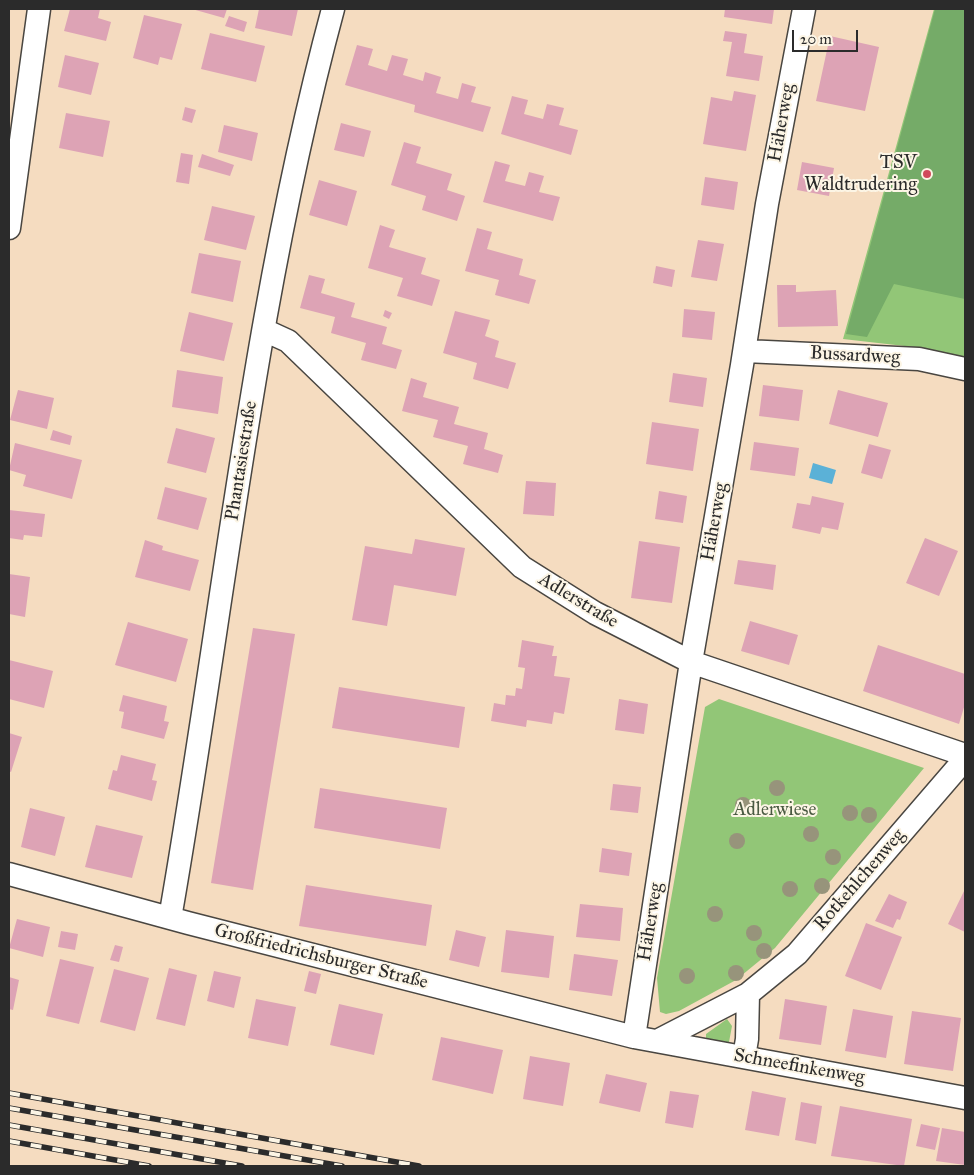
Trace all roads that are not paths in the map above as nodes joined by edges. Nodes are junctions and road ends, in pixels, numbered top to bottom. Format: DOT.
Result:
graph roads {
  1 [pos="39,9"];
  2 [pos="333,9"];
  3 [pos="804,9"];
  4 [pos="9,228"];
  5 [pos="264,330"];
  6 [pos="745,350"];
  7 [pos="965,369"];
  8 [pos="691,662"];
  9 [pos="965,755"];
  10 [pos="965,759"];
  11 [pos="9,874"];
  12 [pos="170,918"];
  13 [pos="748,994"];
  14 [pos="634,1037"];
  15 [pos="657,1041"];
  16 [pos="744,1057"];
  17 [pos="965,1098"];
  1 -- 4 [label="street"];
  2 -- 5 [label="street, Phantasiestraße"];
  3 -- 6 [label="street, Häherweg"];
  5 -- 8 [label="street, Adlerstraße"];
  5 -- 12 [label="street, Phantasiestraße"];
  6 -- 7 [label="street, Bussardweg"];
  6 -- 8 [label="street, Häherweg"];
  8 -- 9 [label="street, Adlerstraße"];
  8 -- 14 [label="street, Häherweg"];
  10 -- 13 [label="street, Rotkehlchenweg"];
  11 -- 12 [label="street, Großfriedrichsburger Straße"];
  12 -- 14 [label="street, Großfriedrichsburger Straße"];
  13 -- 15 [label="street, Rotkehlchenweg"];
  13 -- 16 [label="street"];
  14 -- 15 [label="street, Schneefinkenweg"];
  15 -- 16 [label="street, Schneefinkenweg"];
  16 -- 17 [label="street, Schneefinkenweg"];
}
